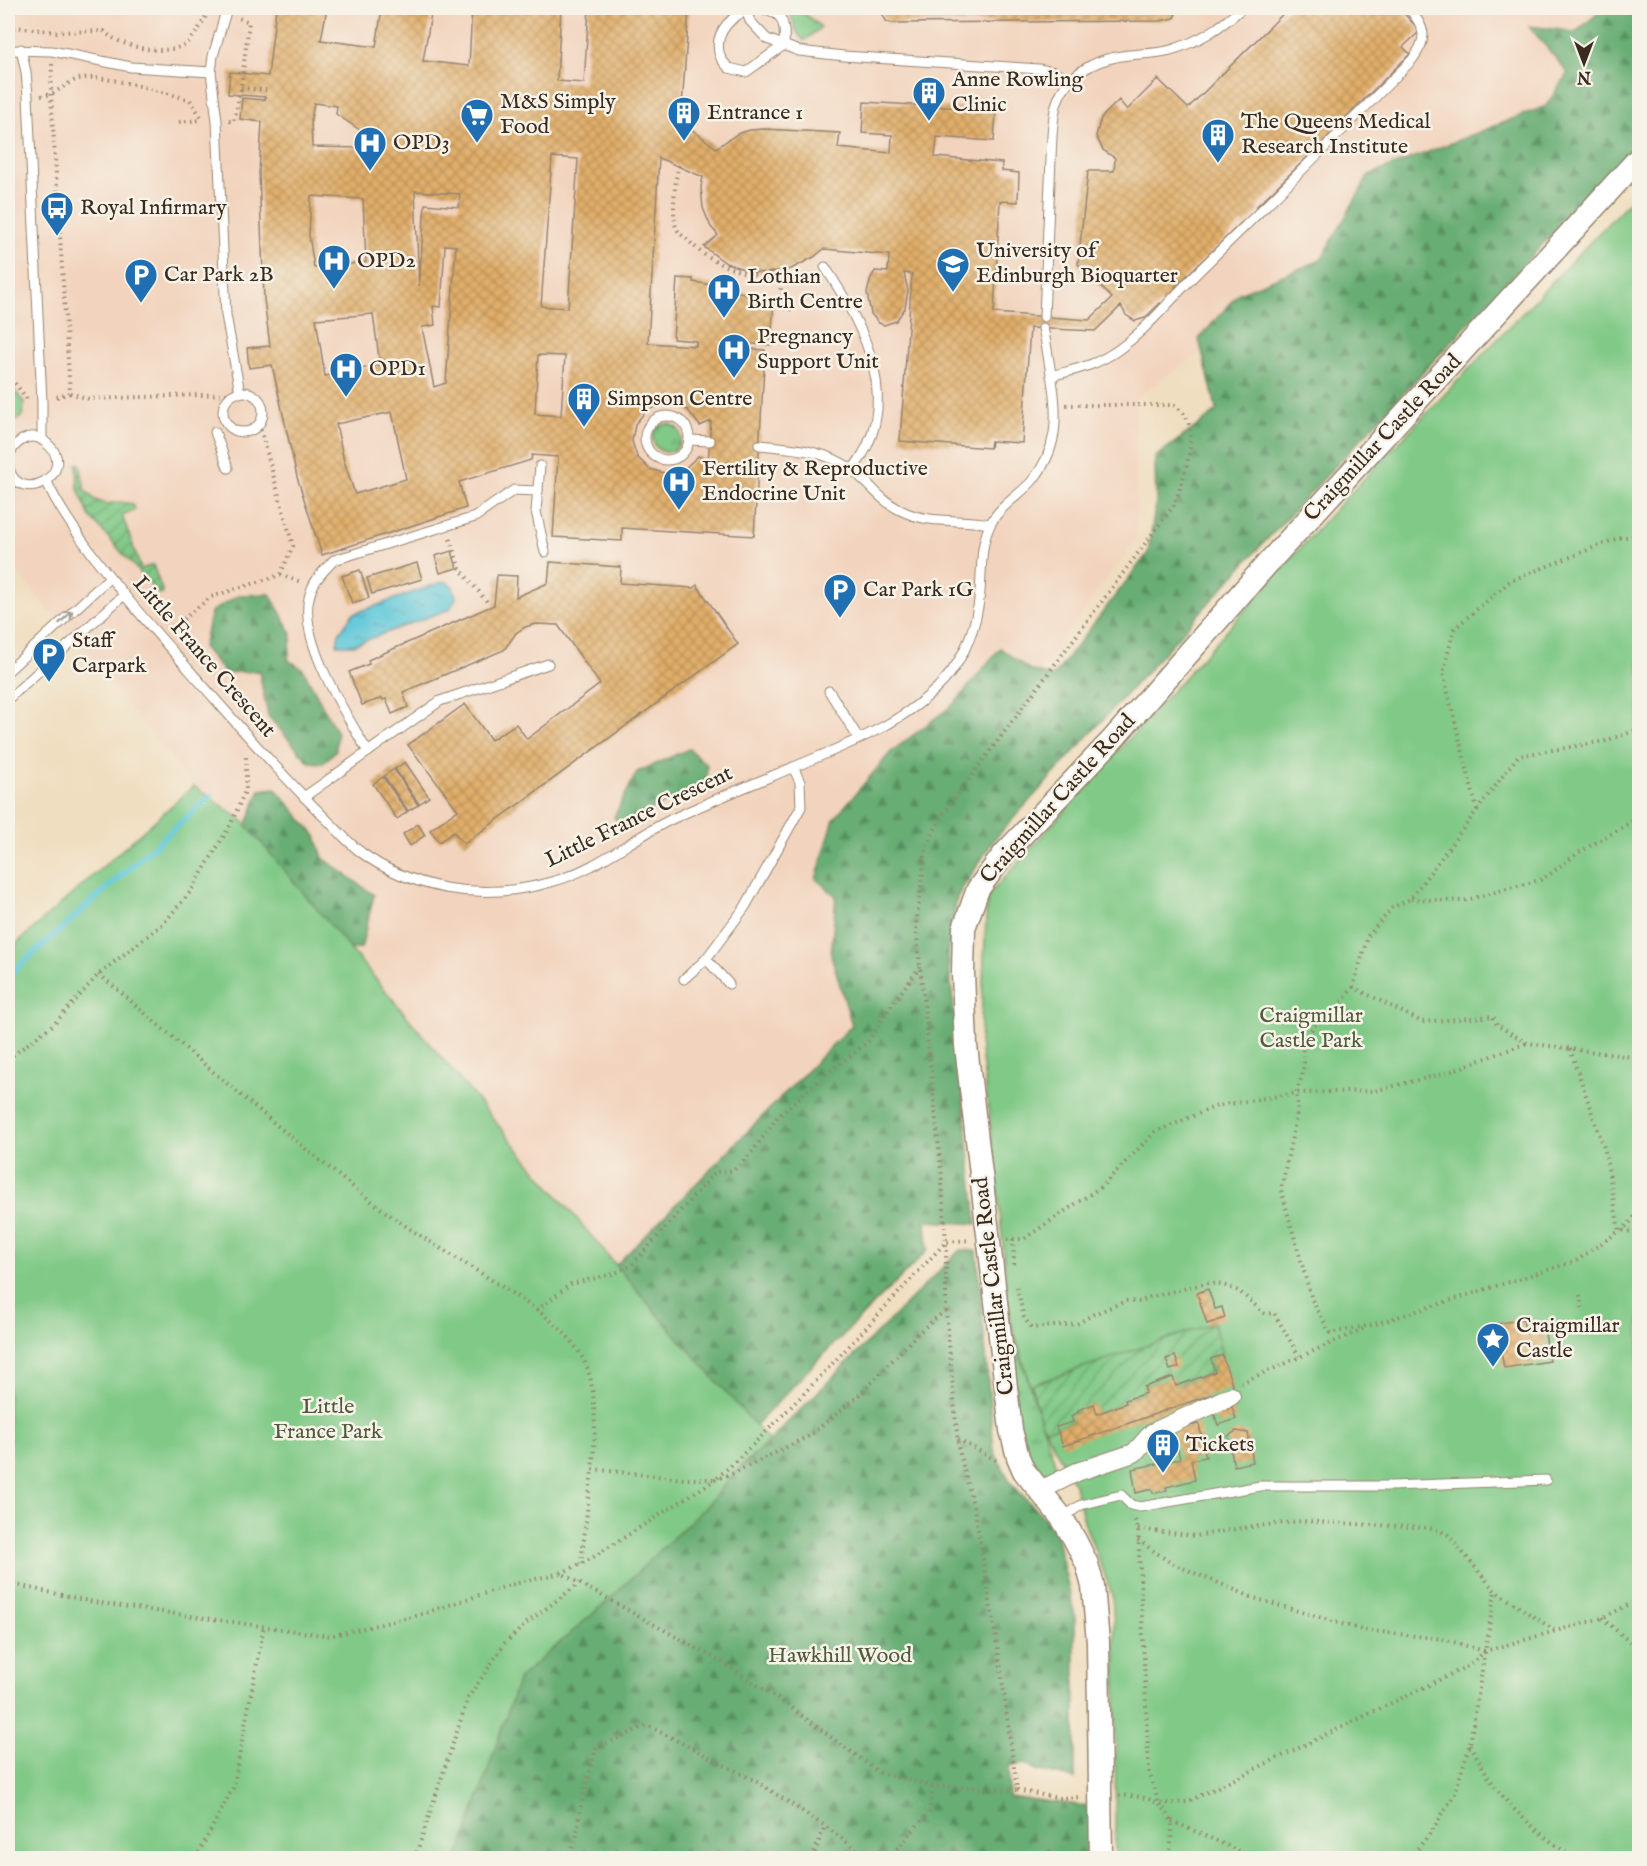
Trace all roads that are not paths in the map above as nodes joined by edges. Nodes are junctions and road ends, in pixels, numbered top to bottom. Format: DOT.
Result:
graph roads {
  1 [pos="745,8"];
  2 [pos="1242,8"];
  3 [pos="1408,8"];
  4 [pos="226,10"];
  5 [pos="784,45"];
  6 [pos="8,50"];
  7 [pos="21,50"];
  8 [pos="212,72"];
  9 [pos="1069,80"];
  10 [pos="1640,157"];
  11 [pos="825,267"];
  12 [pos="1044,317"];
  13 [pos="1043,328"];
  14 [pos="1051,376"];
  15 [pos="240,393"];
  16 [pos="215,432"];
  17 [pos="42,440"];
  18 [pos="690,440"];
  19 [pos="710,441"];
  20 [pos="759,445"];
  21 [pos="10,446"];
  22 [pos="8,459"];
  23 [pos="540,466"];
  24 [pos="228,468"];
  25 [pos="852,470"];
  26 [pos="46,482"];
  27 [pos="538,491"];
  28 [pos="990,524"];
  29 [pos="545,552"];
  30 [pos="109,578"];
  31 [pos="124,595"];
  32 [pos="548,664"];
  33 [pos="8,671"];
  34 [pos="829,691"];
  35 [pos="8,699"];
  36 [pos="859,739"];
  37 [pos="368,752"];
  38 [pos="793,767"];
  39 [pos="304,797"];
  40 [pos="706,959"];
  41 [pos="684,979"];
  42 [pos="729,984"];
  43 [pos="1231,1396"];
  44 [pos="1546,1480"];
  45 [pos="1039,1491"];
  46 [pos="1062,1518"];
  47 [pos="1101,1858"];
  1 -- 5 [label="lane"];
  1 -- 5 [label="lane"];
  1 -- 5 [label="lane"];
  2 -- 9 [label="lane"];
  3 -- 14 [label="lane"];
  4 -- 8 [label="lane"];
  5 -- 9 [label="lane"];
  6 -- 7 [label="lane"];
  7 -- 8 [label="lane"];
  7 -- 17 [label="lane"];
  8 -- 15 [label="lane"];
  9 -- 12 [label="lane"];
  10 -- 45 [label="street, Craigmillar Castle Road"];
  11 -- 25 [label="lane"];
  13 -- 14 [label="lane, Little France Crescent"];
  14 -- 28 [label="lane, Little France Crescent"];
  15 -- 15 [label="lane"];
  16 -- 24 [label="lane"];
  17 -- 21 [label="lane"];
  17 -- 26 [label="lane"];
  18 -- 18 [label="lane"];
  18 -- 19 [label="lane"];
  20 -- 25 [label="lane"];
  21 -- 22 [label="lane"];
  22 -- 26 [label="lane"];
  23 -- 27 [label="lane"];
  25 -- 28 [label="lane"];
  26 -- 30 [label="lane, Little France Crescent"];
  27 -- 29 [label="lane"];
  27 -- 37 [label="lane"];
  28 -- 36 [label="lane, Little France Crescent"];
  30 -- 31 [label="lane, Little France Crescent"];
  33 -- 30 [label="lane, one-way"];
  31 -- 35 [label="lane"];
  31 -- 39 [label="lane, Little France Crescent"];
  32 -- 37 [label="lane"];
  34 -- 36 [label="lane"];
  36 -- 38 [label="lane, Little France Crescent"];
  37 -- 39 [label="lane"];
  38 -- 39 [label="lane, Little France Crescent"];
  38 -- 40 [label="lane"];
  40 -- 41 [label="lane"];
  40 -- 42 [label="lane"];
  43 -- 45 [label="street"];
  44 -- 46 [label="lane"];
  45 -- 46 [label="street, Craigmillar Castle Road"];
  46 -- 47 [label="street, Craigmillar Castle Road"];
}
